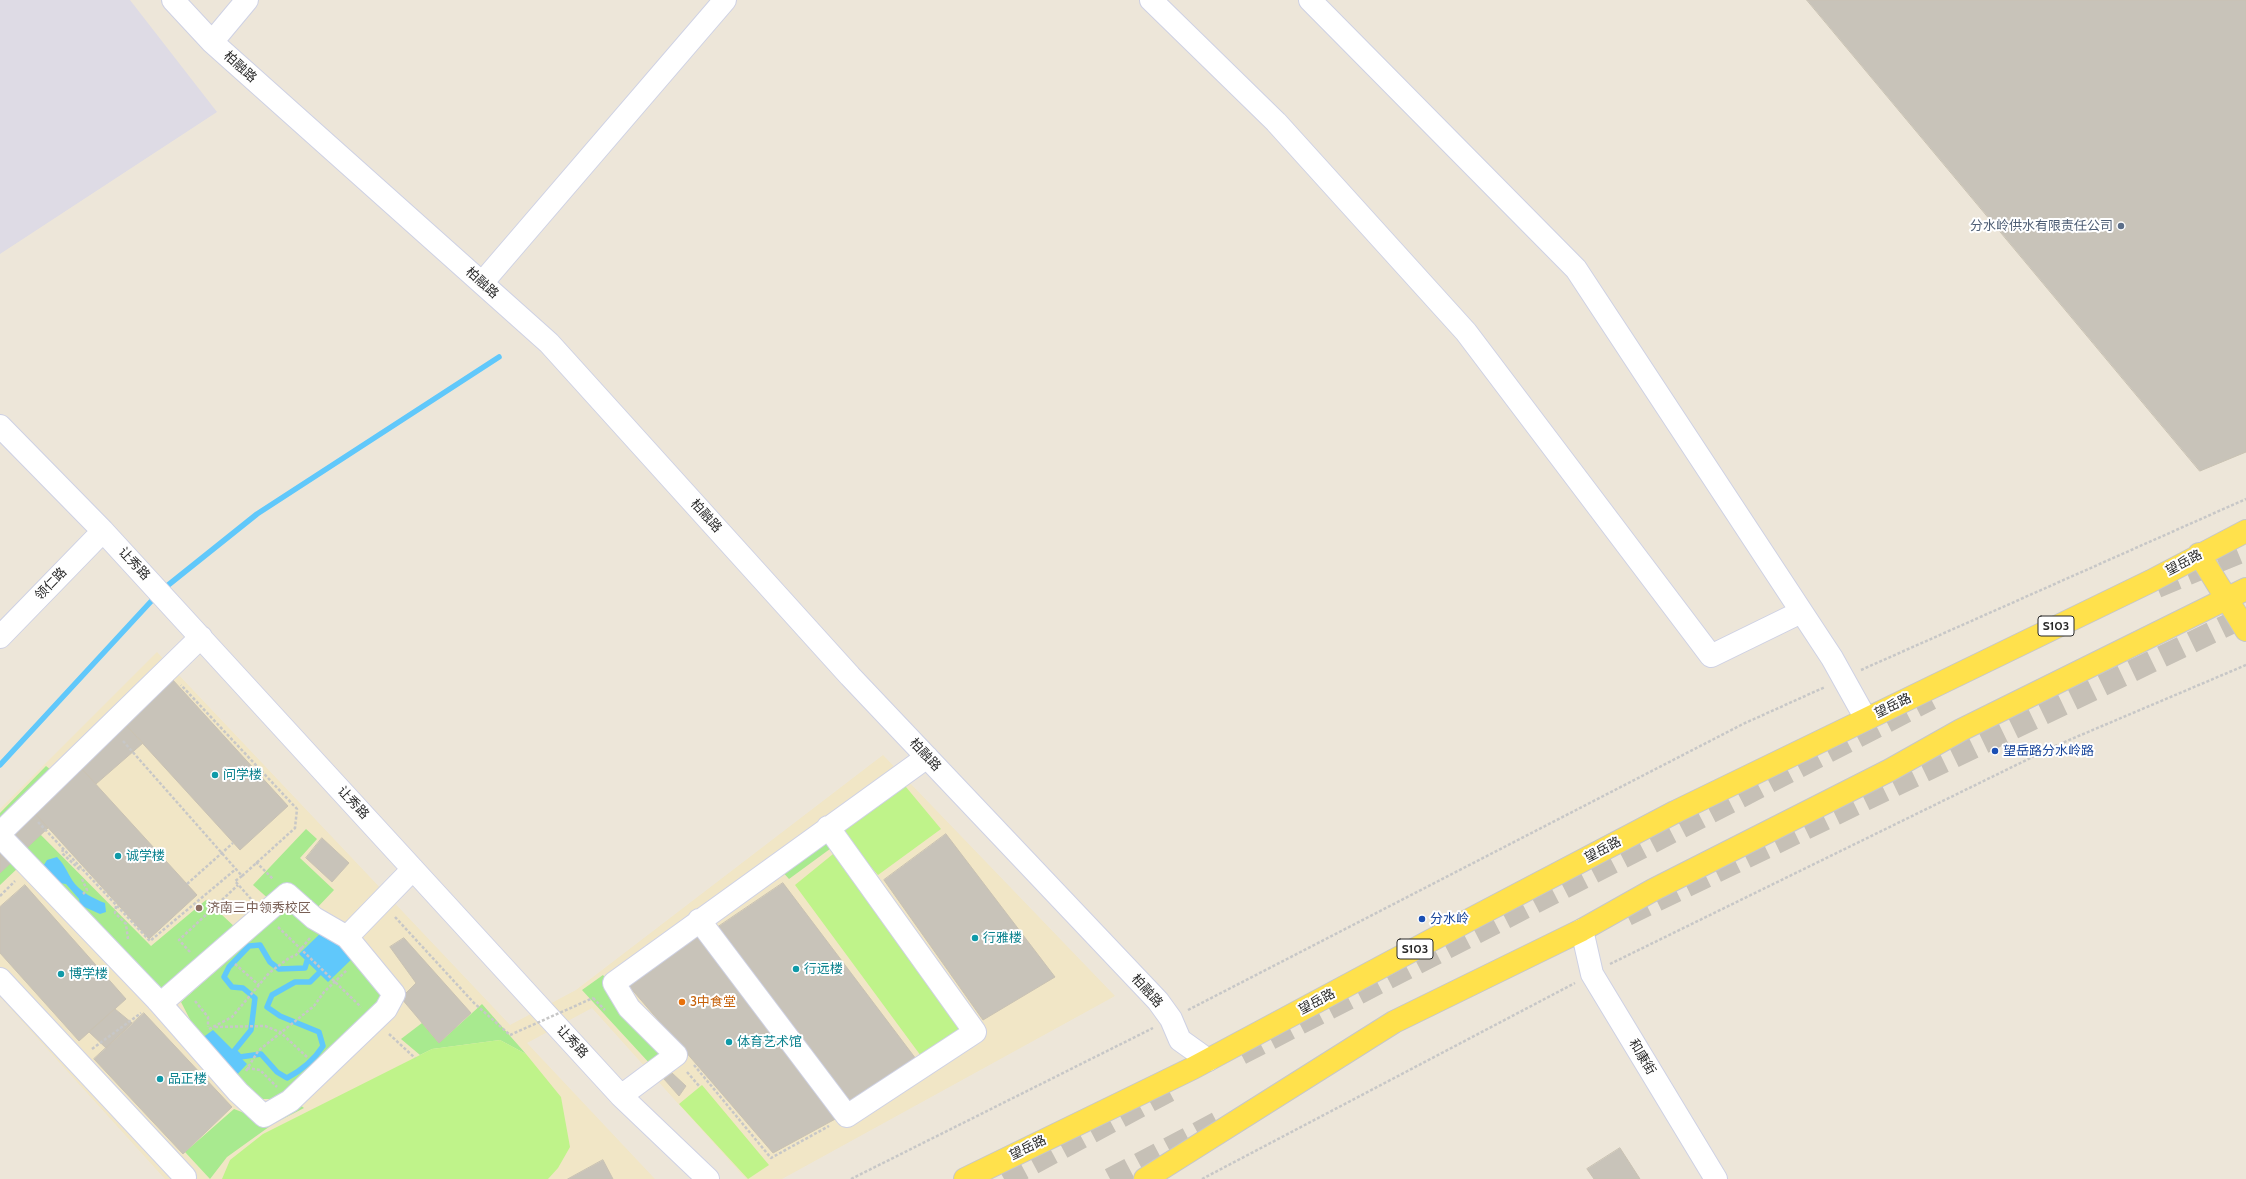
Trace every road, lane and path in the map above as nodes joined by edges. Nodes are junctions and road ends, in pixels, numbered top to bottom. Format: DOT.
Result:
graph roads {
  1 [pos="173,0"];
  2 [pos="247,0"];
  3 [pos="725,0"];
  4 [pos="1151,0"];
  5 [pos="1310,0"];
  6 [pos="212,42"];
  7 [pos="482,283"];
  8 [pos="0,426"];
  9 [pos="2246,500"];
  10 [pos="103,531"];
  11 [pos="2244,536"];
  12 [pos="2199,554"];
  13 [pos="2246,589"];
  14 [pos="2225,599"];
  15 [pos="1801,612"];
  16 [pos="2246,630"];
  17 [pos="0,637"];
  18 [pos="201,637"];
  19 [pos="2246,665"];
  20 [pos="167,670"];
  21 [pos="1842,679"];
  22 [pos="1866,720"];
  23 [pos="119,737"];
  24 [pos="927,757"];
  25 [pos="34,818"];
  26 [pos="828,827"];
  27 [pos="0,835"];
  28 [pos="233,843"];
  29 [pos="222,854"];
  30 [pos="236,869"];
  31 [pos="413,869"];
  32 [pos="19,876"];
  33 [pos="242,876"];
  34 [pos="82,879"];
  35 [pos="187,884"];
  36 [pos="238,885"];
  37 [pos="87,890"];
  38 [pos="0,896"];
  39 [pos="380,901"];
  40 [pos="116,906"];
  41 [pos="264,913"];
  42 [pos="699,920"];
  43 [pos="126,924"];
  44 [pos="1582,930"];
  45 [pos="347,937"];
  46 [pos="300,950"];
  47 [pos="194,956"];
  48 [pos="236,965"];
  49 [pos="1592,974"];
  50 [pos="0,979"];
  51 [pos="334,982"];
  52 [pos="182,985"];
  53 [pos="259,985"];
  54 [pos="593,998"];
  55 [pos="158,1001"];
  56 [pos="1171,1019"];
  57 [pos="374,1020"];
  58 [pos="214,1027"];
  59 [pos="280,1032"];
  60 [pos="199,1034"];
  61 [pos="104,1041"];
  62 [pos="309,1058"];
  63 [pos="415,1058"];
  64 [pos="1208,1060"];
  65 [pos="694,1064"];
  66 [pos="621,1096"];
  67 [pos="290,1101"];
  68 [pos="847,1116"];
  69 [pos="185,1177"];
  70 [pos="708,1179"];
  71 [pos="851,1179"];
  72 [pos="965,1179"];
  73 [pos="1145,1179"];
  74 [pos="1202,1179"];
  75 [pos="1716,1179"];
  1 -- 6 [label="street, 柏融路"];
  2 -- 6 [label="street"];
  3 -- 7 [label="street"];
  4 -- 15 [label="street"];
  5 -- 15 [label="street"];
  6 -- 7 [label="street, 柏融路"];
  7 -- 24 [label="street, 柏融路"];
  8 -- 10 [label="street, 让秀路"];
  9 -- 21 [label="path"];
  10 -- 17 [label="street, 领仁路"];
  10 -- 18 [label="street, 让秀路"];
  11 -- 12 [label="main road, 望岳路 / S103"];
  12 -- 14 [label="main road"];
  12 -- 22 [label="main road, 望岳路 / S103"];
  13 -- 14 [label="main road"];
  14 -- 16 [label="main road"];
  14 -- 44 [label="main road"];
  15 -- 21 [label="street"];
  18 -- 20 [label="street"];
  18 -- 31 [label="street, 让秀路"];
  19 -- 49 [label="path"];
  20 -- 27 [label="street"];
  20 -- 33 [label="path"];
  21 -- 22 [label="street"];
  21 -- 56 [label="path"];
  22 -- 64 [label="main road, 望岳路 / S103"];
  23 -- 29 [label="path"];
  24 -- 26 [label="street"];
  24 -- 56 [label="street, 柏融路"];
  25 -- 40 [label="path"];
  26 -- 42 [label="street"];
  26 -- 68 [label="street"];
  27 -- 55 [label="street"];
  28 -- 29 [label="path"];
  29 -- 30 [label="path"];
  29 -- 35 [label="path"];
  30 -- 33 [label="path"];
  30 -- 40 [label="path"];
  31 -- 39 [label="street"];
  31 -- 66 [label="street, 让秀路"];
  32 -- 38 [label="path"];
  33 -- 36 [label="path"];
  34 -- 37 [label="path"];
  36 -- 41 [label="path"];
  36 -- 47 [label="path"];
  39 -- 45 [label="street"];
  39 -- 54 [label="path, bridge"];
  40 -- 43 [label="path"];
  41 -- 45 [label="street"];
  41 -- 46 [label="path"];
  41 -- 52 [label="street"];
  42 -- 66 [label="street"];
  42 -- 68 [label="street"];
  44 -- 49 [label="street, 和康街"];
  44 -- 73 [label="main road"];
  45 -- 57 [label="street"];
  46 -- 51 [label="path"];
  46 -- 53 [label="path"];
  48 -- 53 [label="path"];
  49 -- 74 [label="path"];
  49 -- 75 [label="street, 和康街"];
  50 -- 69 [label="street"];
  51 -- 57 [label="path"];
  51 -- 59 [label="path"];
  52 -- 55 [label="street"];
  52 -- 60 [label="path"];
  53 -- 58 [label="path"];
  55 -- 60 [label="street"];
  55 -- 61 [label="path"];
  56 -- 64 [label="street, 柏融路"];
  56 -- 71 [label="path"];
  57 -- 63 [label="path"];
  57 -- 67 [label="street"];
  58 -- 59 [label="path"];
  58 -- 60 [label="path"];
  59 -- 62 [label="path"];
  59 -- 67 [label="path"];
  60 -- 67 [label="street"];
  64 -- 72 [label="main road, 望岳路 / S103"];
  65 -- 68 [label="path"];
  66 -- 70 [label="street, 让秀路"];
}
